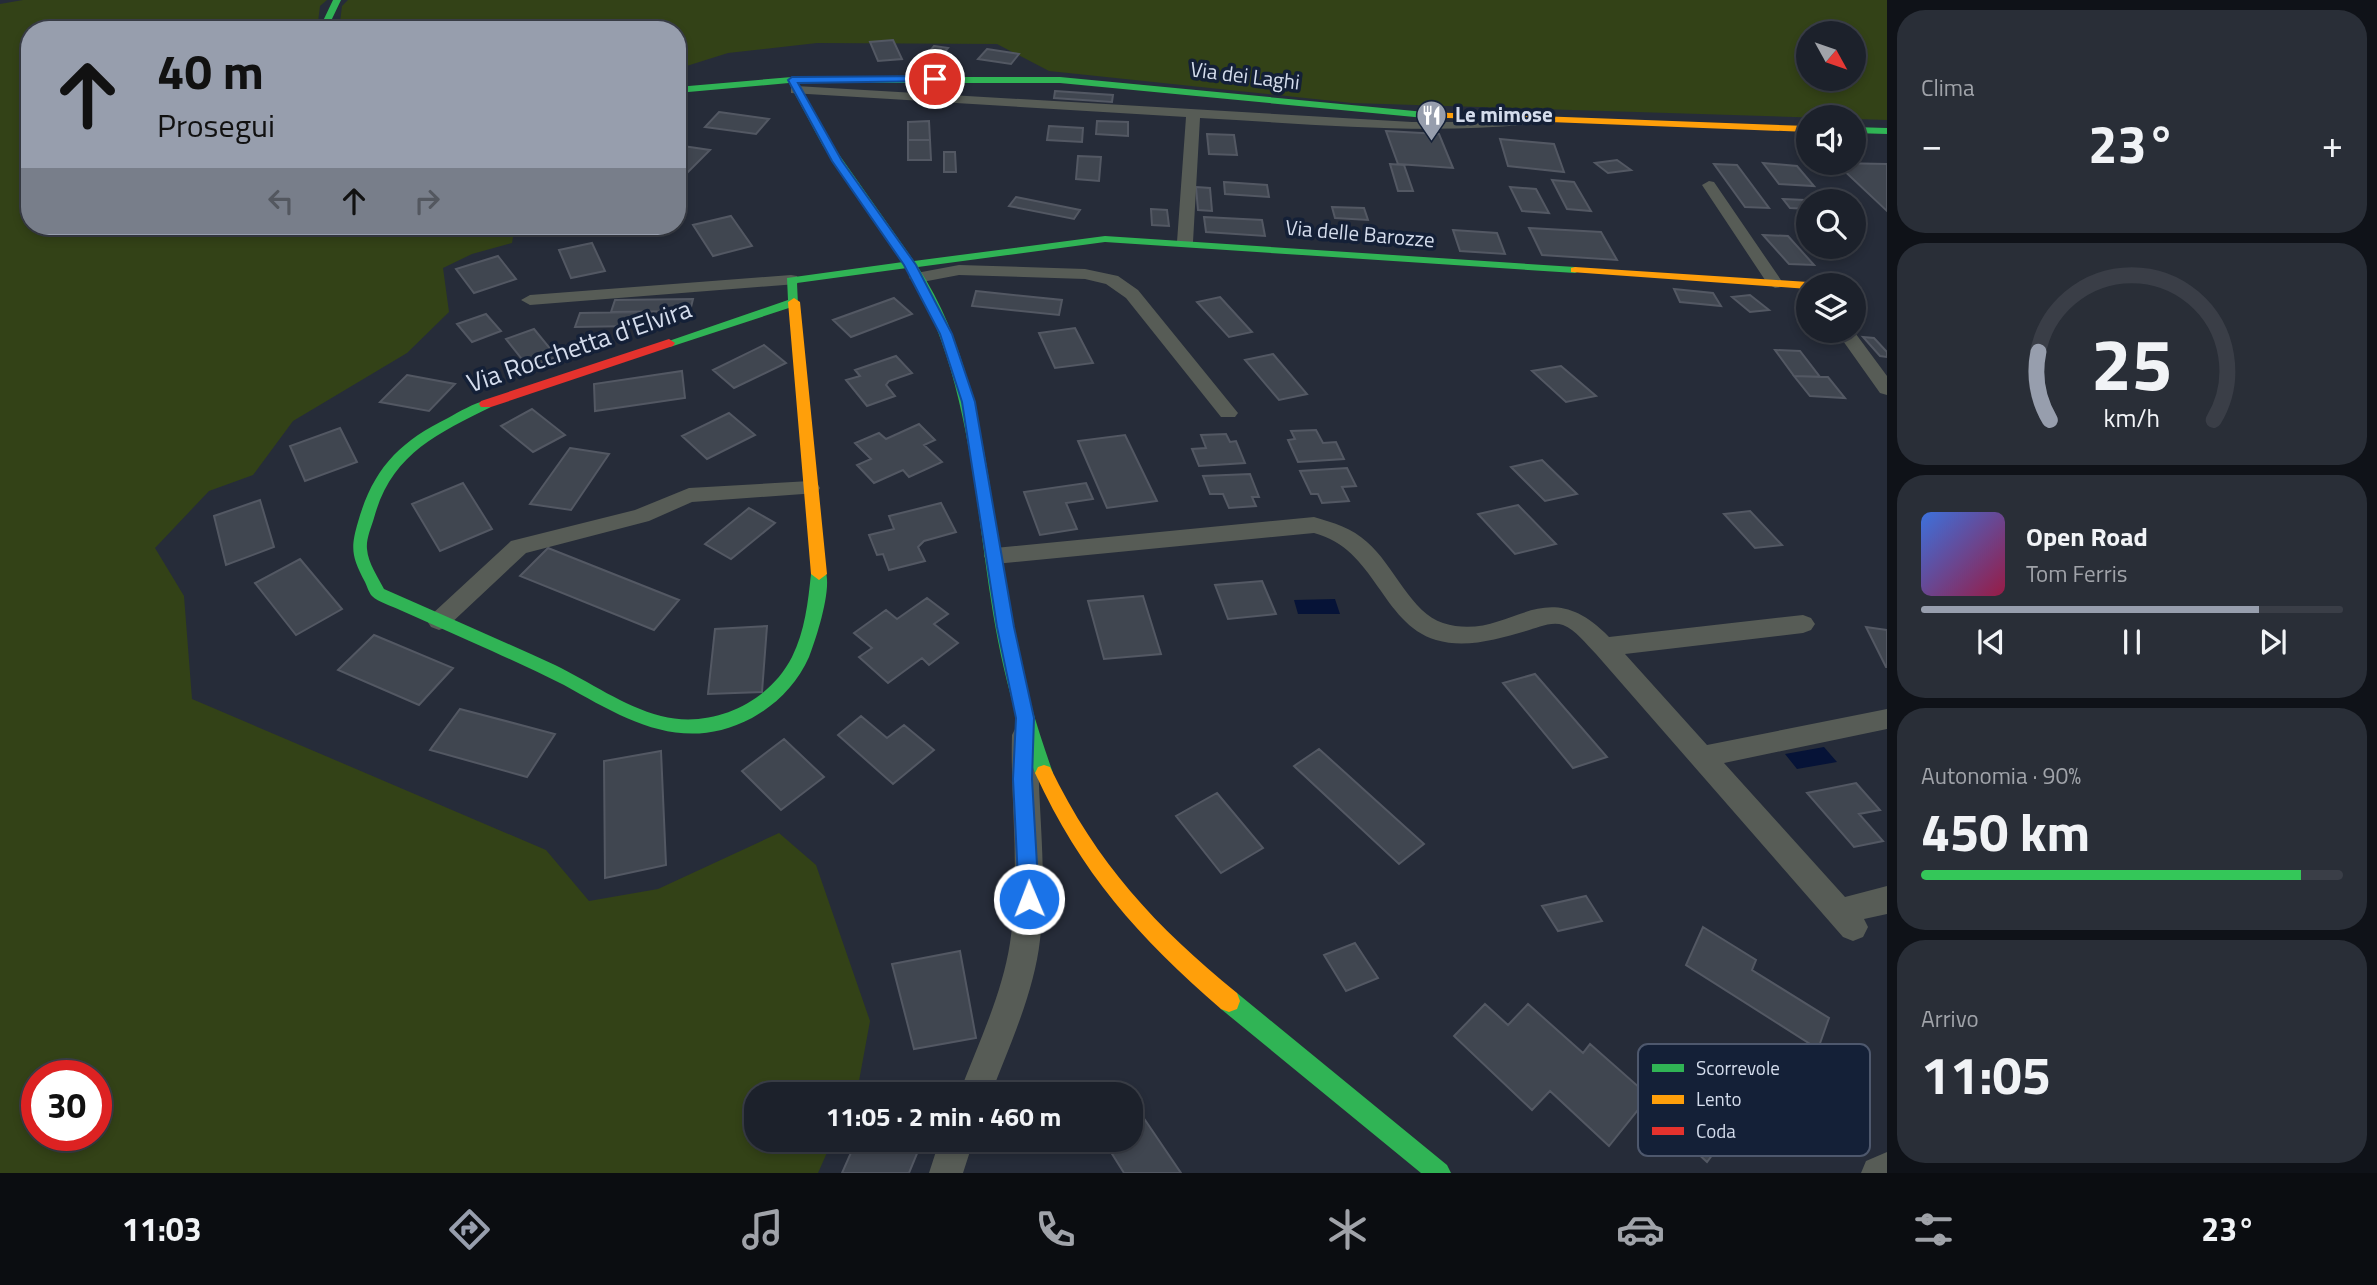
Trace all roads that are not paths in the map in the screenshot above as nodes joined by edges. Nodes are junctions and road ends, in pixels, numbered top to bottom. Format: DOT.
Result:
graph roads {
  1 [pos="337,0"];
  2 [pos="328,21"];
  3 [pos="794,85"];
  4 [pos="686,90"];
  5 [pos="1193,113"];
  6 [pos="1538,120"];
  7 [pos="1796,129"];
  8 [pos="1866,130"];
  9 [pos="1887,131"];
  10 [pos="1709,185"];
  11 [pos="1185,242"];
  12 [pos="913,271"];
  13 [pos="791,280"];
  14 [pos="1776,282"];
  15 [pos="1796,284"];
  16 [pos="530,300"];
  17 [pos="794,302"];
  18 [pos="1854,343"];
  19 [pos="1887,388"];
  20 [pos="1228,413"];
  21 [pos="810,488"];
  22 [pos="995,555"];
  23 [pos="439,621"];
  24 [pos="1803,624"];
  25 [pos="1604,647"];
  26 [pos="1025,718"];
  27 [pos="1887,719"];
  28 [pos="1702,757"];
  29 [pos="1887,900"];
  30 [pos="980,1082"];
  31 [pos="953,1152"];
  32 [pos="1887,1169"];
  33 [pos="946,1173"];
  34 [pos="1439,1173"];
  35 [pos="1878,1173"];
  1 -- 2 [label="main road"];
  3 -- 4 [label="main road, Via dei Laghi"];
  3 -- 5 [label="street"];
  3 -- 6 [label="main road, Via dei Laghi"];
  3 -- 12 [label="main road"];
  5 -- 6 [label="street"];
  5 -- 11 [label="street"];
  6 -- 7 [label="main road, Via dei Laghi"];
  8 -- 9 [label="main road"];
  10 -- 14 [label="street"];
  11 -- 12 [label="main road, Via delle Barozze"];
  11 -- 14 [label="main road, Via delle Barozze"];
  12 -- 13 [label="main road"];
  12 -- 20 [label="street"];
  12 -- 22 [label="main road"];
  13 -- 16 [label="street"];
  13 -- 17 [label="main road, Via Rocchetta d'Elvira"];
  14 -- 15 [label="main road, Via delle Barozze"];
  17 -- 21 [label="main road, Via Rocchetta d'Elvira"];
  17 -- 23 [label="main road, Via Rocchetta d'Elvira"];
  18 -- 19 [label="street"];
  21 -- 23 [label="street"];
  21 -- 23 [label="main road, Via Rocchetta d'Elvira"];
  22 -- 25 [label="street"];
  22 -- 26 [label="main road"];
  24 -- 25 [label="street"];
  25 -- 28 [label="street"];
  26 -- 30 [label="street"];
  26 -- 34 [label="main road"];
  27 -- 28 [label="street"];
  28 -- 29 [label="street"];
  31 -- 33 [label="street"];
  32 -- 35 [label="street"];
}
